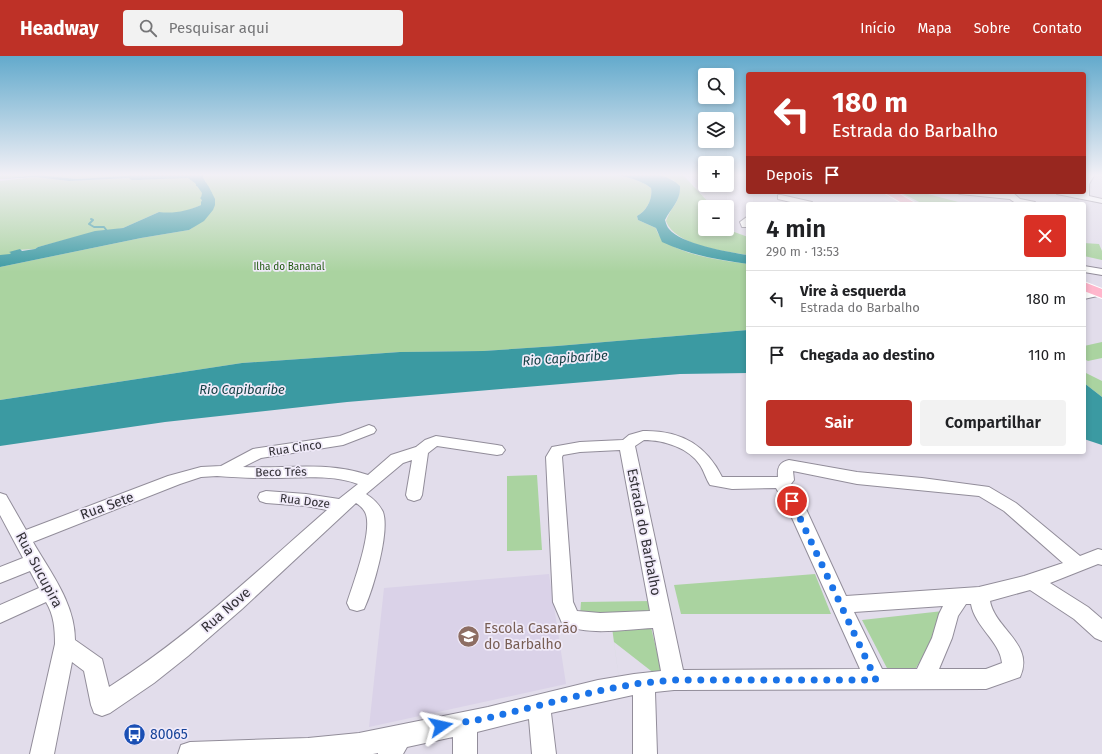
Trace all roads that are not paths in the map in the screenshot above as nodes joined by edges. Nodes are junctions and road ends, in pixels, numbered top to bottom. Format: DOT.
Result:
graph roads {
  1 [pos="1086,269"];
  2 [pos="1102,272"];
  3 [pos="1086,287"];
  4 [pos="1100,293"];
  5 [pos="1086,296"];
  6 [pos="369,430"];
  7 [pos="627,445"];
  8 [pos="427,446"];
  9 [pos="497,450"];
  10 [pos="224,471"];
  11 [pos="191,474"];
  12 [pos="370,482"];
  13 [pos="782,483"];
  14 [pos="414,495"];
  15 [pos="266,497"];
  16 [pos="348,501"];
  17 [pos="3,508"];
  18 [pos="23,540"];
  19 [pos="1100,557"];
  20 [pos="35,561"];
  21 [pos="1078,565"];
  22 [pos="0,575"];
  23 [pos="1032,581"];
  24 [pos="51,591"];
  25 [pos="969,596"];
  26 [pos="357,603"];
  27 [pos="840,605"];
  28 [pos="1081,613"];
  29 [pos="0,614"];
  30 [pos="661,619"];
  31 [pos="1102,621"];
  32 [pos="1102,632"];
  33 [pos="65,644"];
  34 [pos="674,680"];
  35 [pos="876,680"];
  36 [pos="923,680"];
  37 [pos="644,683"];
  38 [pos="539,705"];
  39 [pos="465,722"];
  40 [pos="395,745"];
  41 [pos="306,752"];
  42 [pos="42,754"];
  43 [pos="190,754"];
  44 [pos="465,754"];
  45 [pos="544,754"];
  46 [pos="645,754"];
  1 -- 2 [label="street"];
  3 -- 4 [label="main road"];
  4 -- 5 [label="street"];
  6 -- 10 [label="street, Rua Cinco"];
  7 -- 13 [label="street"];
  7 -- 30 [label="street, Estrada do Barbalho"];
  7 -- 30 [label="street"];
  8 -- 9 [label="street"];
  8 -- 12 [label="street, Rua Nove"];
  8 -- 14 [label="street"];
  10 -- 11 [label="street, Beco Três"];
  10 -- 12 [label="street, Beco Três"];
  11 -- 18 [label="street, Rua Sete"];
  12 -- 16 [label="street, Rua Nove"];
  13 -- 21 [label="street"];
  13 -- 27 [label="street"];
  15 -- 16 [label="street, Rua Doze"];
  16 -- 26 [label="street"];
  16 -- 33 [label="street, Rua Nove"];
  17 -- 18 [label="street, Rua Sucupira"];
  18 -- 20 [label="street, Rua Sucupira"];
  19 -- 21 [label="street"];
  20 -- 22 [label="street"];
  20 -- 24 [label="street, Rua Sucupira"];
  21 -- 23 [label="street"];
  23 -- 25 [label="street"];
  23 -- 28 [label="street"];
  24 -- 29 [label="street"];
  24 -- 33 [label="street, Rua Sucupira"];
  25 -- 27 [label="street"];
  25 -- 36 [label="street"];
  25 -- 36 [label="street"];
  27 -- 35 [label="street"];
  28 -- 31 [label="street"];
  28 -- 32 [label="street"];
  30 -- 34 [label="street, Estrada do Barbalho"];
  33 -- 42 [label="street, Rua Sucupira"];
  34 -- 35 [label="street"];
  34 -- 37 [label="street"];
  35 -- 36 [label="street"];
  37 -- 38 [label="street"];
  37 -- 46 [label="street"];
  38 -- 39 [label="street"];
  38 -- 45 [label="street"];
  39 -- 40 [label="street"];
  39 -- 44 [label="street"];
  40 -- 41 [label="street"];
  41 -- 43 [label="street"];
}
